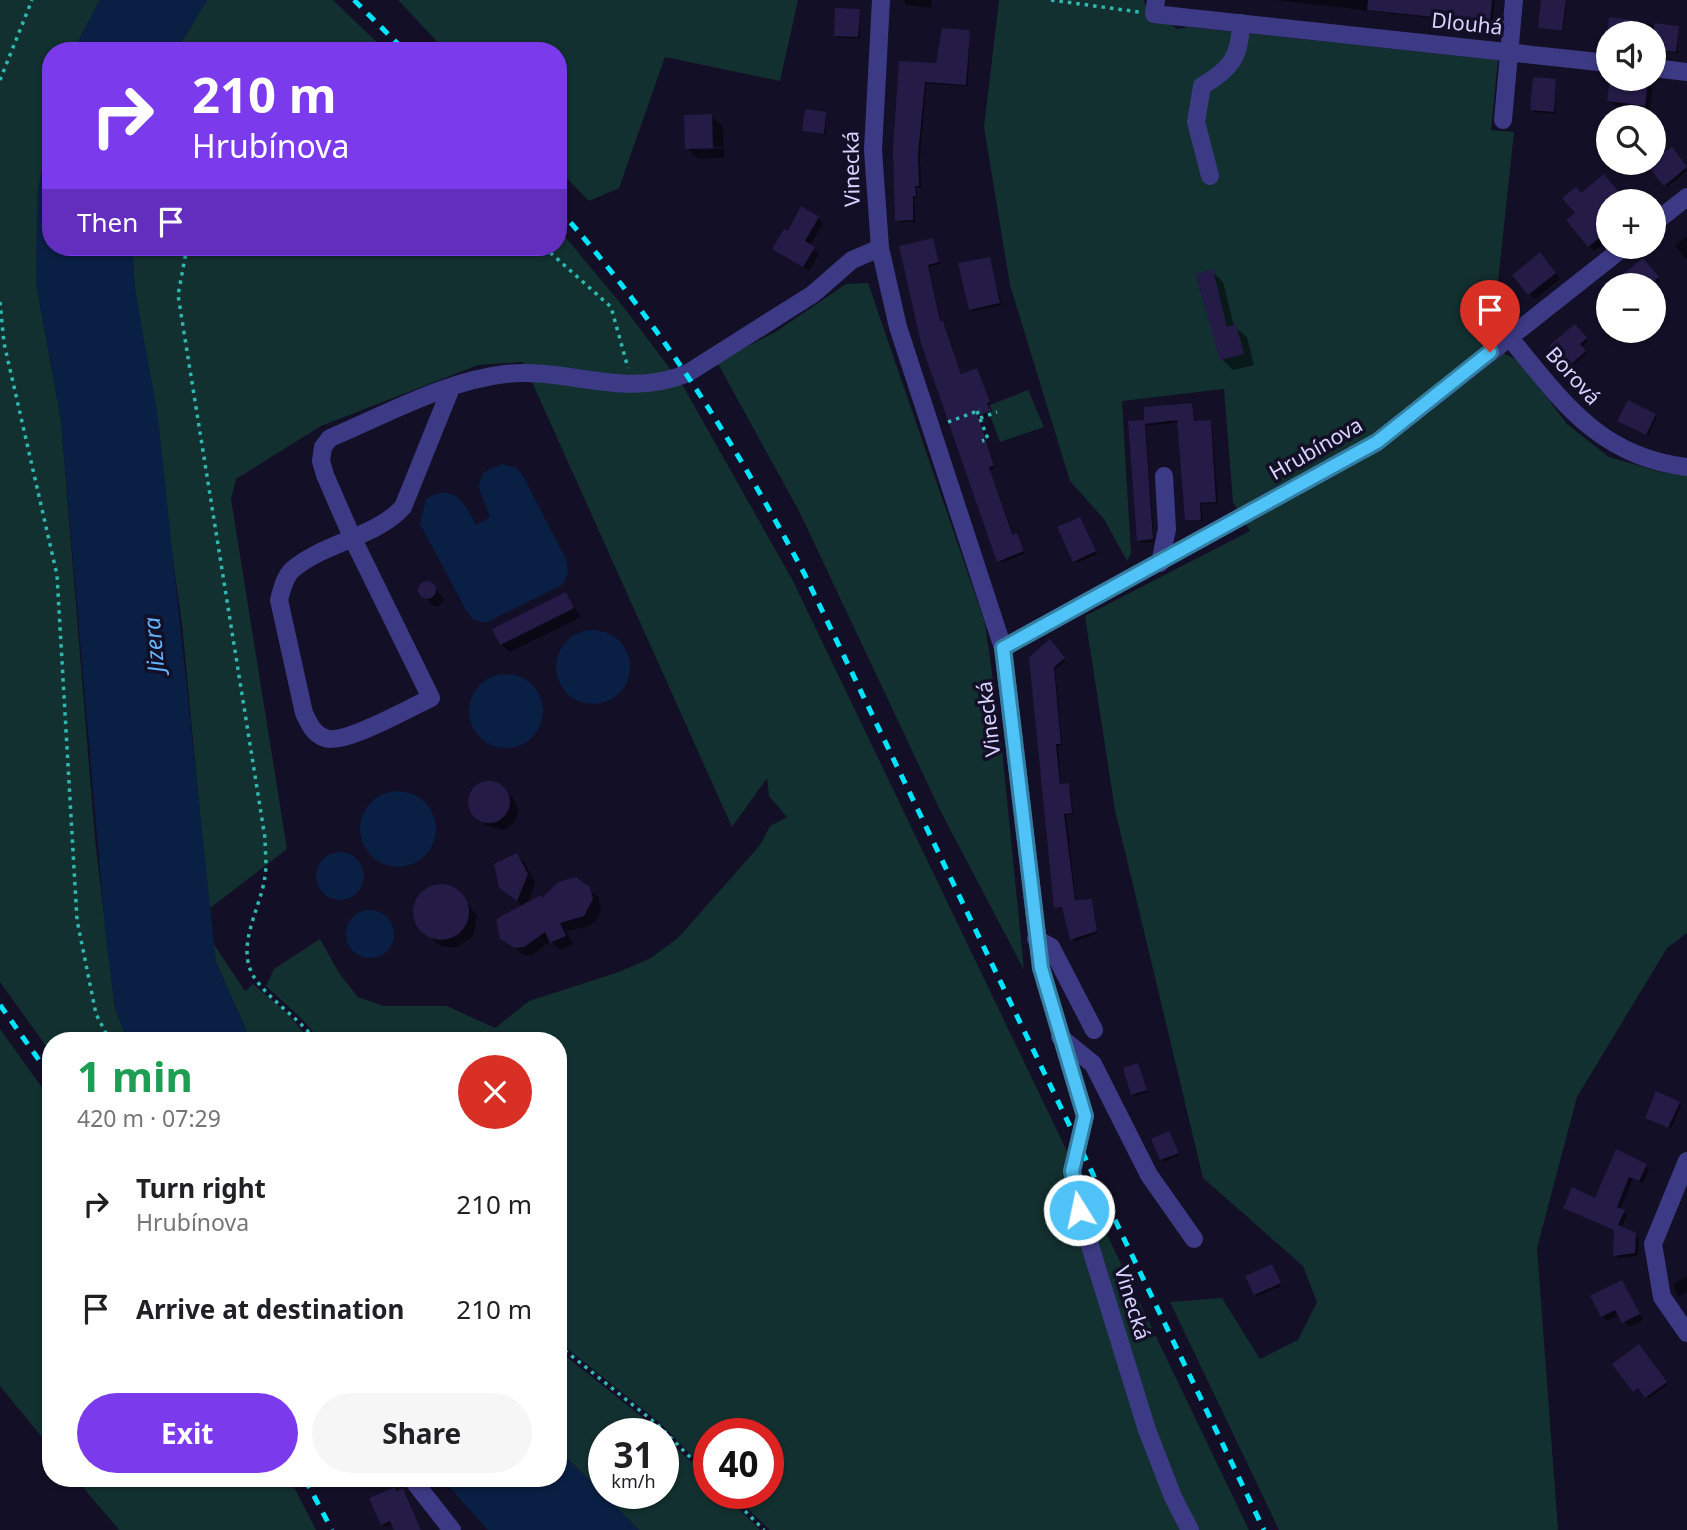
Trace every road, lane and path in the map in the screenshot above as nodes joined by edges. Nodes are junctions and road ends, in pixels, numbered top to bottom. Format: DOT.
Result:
graph roads {
  1 [pos="32,0"];
  2 [pos="881,0"];
  3 [pos="1051,0"];
  4 [pos="1514,0"];
  5 [pos="1155,7"];
  6 [pos="1241,23"];
  7 [pos="1508,51"];
  8 [pos="1596,62"];
  9 [pos="1666,69"];
  10 [pos="1687,72"];
  11 [pos="0,80"];
  12 [pos="1503,120"];
  13 [pos="1210,176"];
  14 [pos="1687,197"];
  15 [pos="1666,214"];
  16 [pos="880,248"];
  17 [pos="185,256"];
  18 [pos="554,256"];
  19 [pos="1609,259"];
  20 [pos="0,302"];
  21 [pos="1509,337"];
  22 [pos="634,386"];
  23 [pos="451,388"];
  24 [pos="997,412"];
  25 [pos="980,418"];
  26 [pos="932,428"];
  27 [pos="982,441"];
  28 [pos="1687,467"];
  29 [pos="1164,476"];
  30 [pos="352,537"];
  31 [pos="1160,563"];
  32 [pos="1003,648"];
  33 [pos="1036,939"];
  34 [pos="1094,1030"];
  35 [pos="105,1032"];
  36 [pos="309,1032"];
  37 [pos="1060,1037"];
  38 [pos="1687,1161"];
  39 [pos="1194,1239"];
  40 [pos="1687,1333"];
  41 [pos="567,1352"];
  42 [pos="693,1460"];
  43 [pos="418,1487"];
  44 [pos="743,1509"];
  45 [pos="452,1530"];
  46 [pos="764,1530"];
  47 [pos="1190,1530"];
  1 -- 11 [label="path"];
  2 -- 16 [label="street, Vinecká"];
  3 -- 5 [label="path"];
  4 -- 7 [label="street"];
  5 -- 6 [label="street, Dlouhá"];
  6 -- 7 [label="street, Dlouhá"];
  6 -- 13 [label="street"];
  7 -- 8 [label="street, Dlouhá"];
  7 -- 12 [label="street"];
  9 -- 10 [label="street"];
  14 -- 15 [label="street"];
  16 -- 22 [label="street"];
  16 -- 26 [label="street, Vinecká"];
  17 -- 36 [label="path"];
  18 -- 22 [label="path"];
  19 -- 21 [label="street, Hrubínova"];
  20 -- 35 [label="path"];
  21 -- 28 [label="street, Borová"];
  21 -- 31 [label="street, Hrubínova"];
  22 -- 23 [label="street"];
  23 -- 30 [label="street"];
  23 -- 30 [label="street"];
  24 -- 25 [label="path"];
  25 -- 26 [label="path"];
  25 -- 27 [label="path"];
  26 -- 32 [label="street, Vinecká"];
  29 -- 31 [label="street"];
  30 -- 30 [label="street"];
  31 -- 32 [label="street, Hrubínova"];
  32 -- 33 [label="street, Vinecká"];
  33 -- 34 [label="street"];
  33 -- 37 [label="street, Vinecká"];
  37 -- 39 [label="street"];
  37 -- 47 [label="street, Vinecká"];
  38 -- 40 [label="street"];
  41 -- 42 [label="path"];
  43 -- 45 [label="street"];
  44 -- 46 [label="path"];
}
